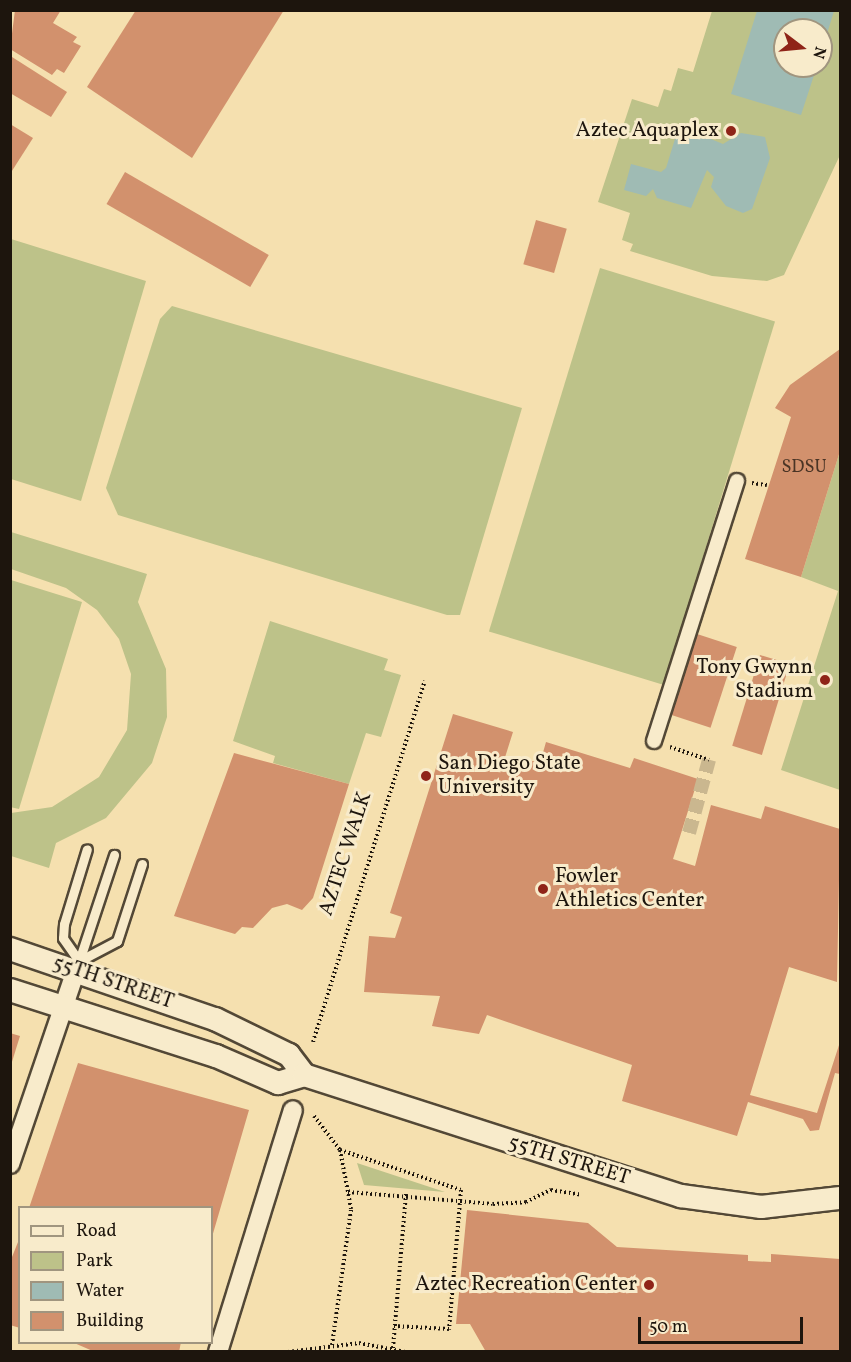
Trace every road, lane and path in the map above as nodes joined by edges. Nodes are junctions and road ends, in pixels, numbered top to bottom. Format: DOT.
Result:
graph roads {
  1 [pos="737,481"];
  2 [pos="425,681"];
  3 [pos="654,741"];
  4 [pos="710,760"];
  5 [pos="87,849"];
  6 [pos="114,855"];
  7 [pos="142,864"];
  8 [pos="10,949"];
  9 [pos="78,965"];
  10 [pos="10,990"];
  11 [pos="64,1006"];
  12 [pos="313,1041"];
  13 [pos="304,1075"];
  14 [pos="293,1110"];
  15 [pos="315,1116"];
  16 [pos="340,1150"];
  17 [pos="10,1164"];
  18 [pos="348,1192"];
  19 [pos="406,1194"];
  20 [pos="582,1195"];
  21 [pos="840,1198"];
  22 [pos="460,1200"];
  23 [pos="452,1298"];
  24 [pos="458,1298"];
  25 [pos="394,1326"];
  26 [pos="332,1345"];
  27 [pos="393,1348"];
  28 [pos="218,1352"];
  29 [pos="288,1352"];
  30 [pos="405,1352"];
  1 -- 3 [label="street"];
  2 -- 12 [label="path, AZTEC WALK"];
  3 -- 4 [label="path"];
  5 -- 9 [label="lane"];
  6 -- 9 [label="lane"];
  7 -- 9 [label="lane"];
  8 -- 9 [label="street, 55TH STREET"];
  9 -- 11 [label="street"];
  9 -- 13 [label="street, 55TH STREET"];
  10 -- 11 [label="street, 55TH STREET"];
  11 -- 13 [label="street, 55TH STREET"];
  11 -- 17 [label="street"];
  13 -- 21 [label="street, 55TH STREET"];
  14 -- 28 [label="street"];
  15 -- 16 [label="path"];
  16 -- 18 [label="path"];
  16 -- 22 [label="path"];
  18 -- 19 [label="path"];
  18 -- 26 [label="path"];
  19 -- 22 [label="path"];
  19 -- 25 [label="path"];
  20 -- 22 [label="path"];
  22 -- 23 [label="path"];
  23 -- 24 [label="path"];
  23 -- 25 [label="path"];
  25 -- 27 [label="path"];
  26 -- 27 [label="path"];
  26 -- 29 [label="path"];
  27 -- 30 [label="path"];
}
